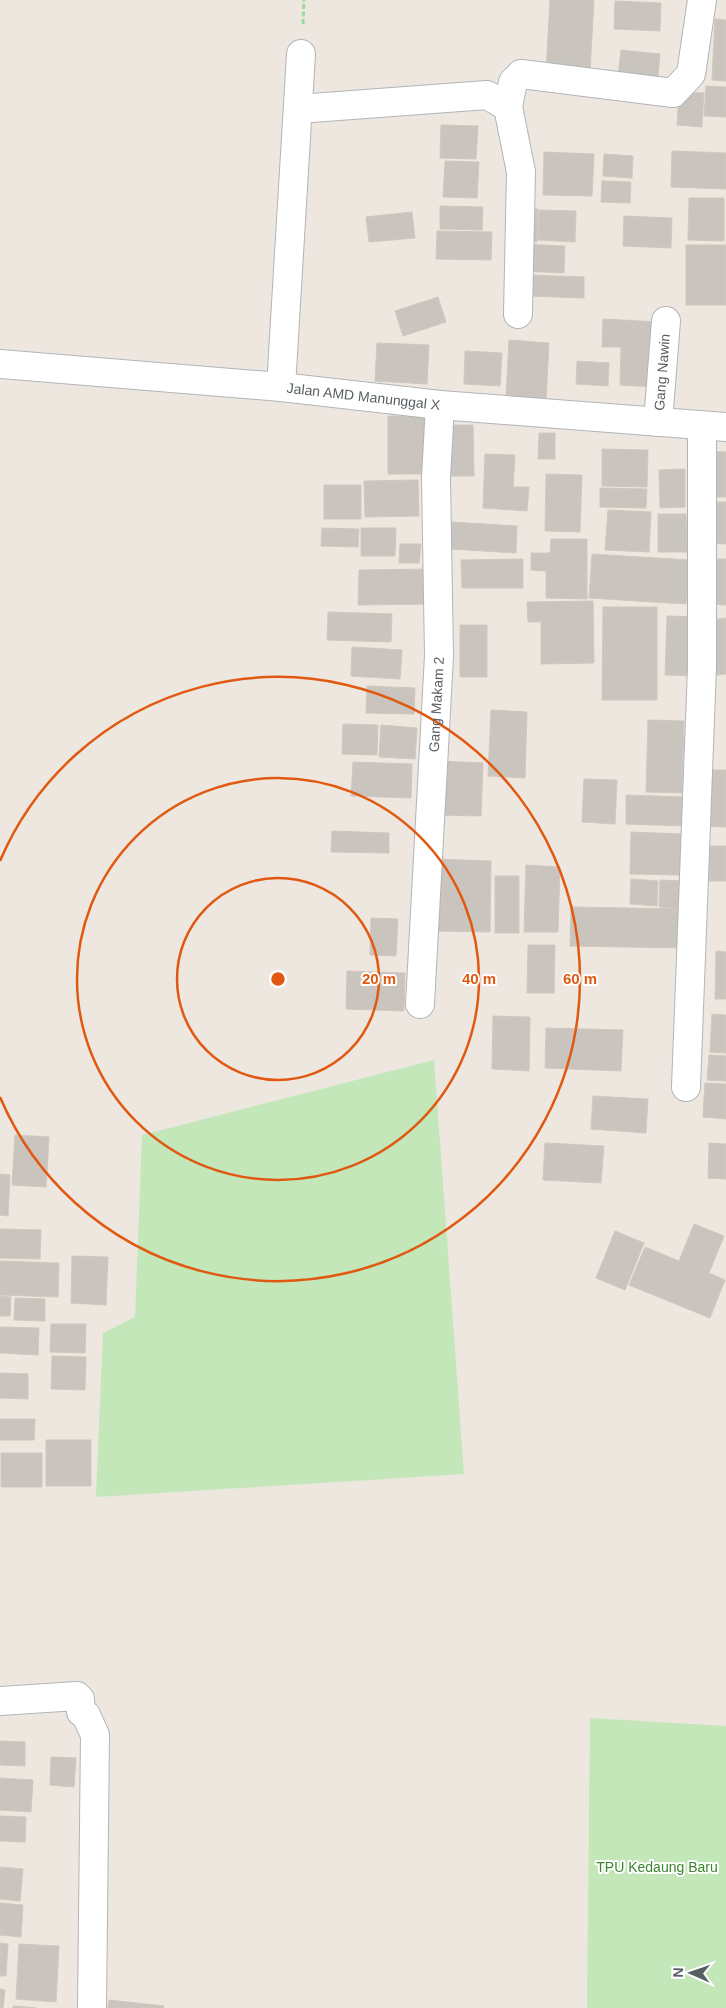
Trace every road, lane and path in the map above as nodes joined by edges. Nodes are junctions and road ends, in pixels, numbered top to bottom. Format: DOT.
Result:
graph roads {
  1 [pos="702,0"];
  2 [pos="301,54"];
  3 [pos="508,107"];
  4 [pos="298,109"];
  5 [pos="518,314"];
  6 [pos="666,321"];
  7 [pos="0,364"];
  8 [pos="281,387"];
  9 [pos="440,405"];
  10 [pos="658,422"];
  11 [pos="714,426"];
  12 [pos="420,1004"];
  13 [pos="686,1087"];
  14 [pos="0,1701"];
  15 [pos="92,2008"];
  1 -- 3 [label="street"];
  2 -- 4 [label="street"];
  3 -- 4 [label="street"];
  3 -- 5 [label="street"];
  4 -- 8 [label="street"];
  6 -- 10 [label="street, Gang Nawin"];
  7 -- 8 [label="street, Jalan AMD Manunggal X"];
  8 -- 9 [label="street, Jalan AMD Manunggal X"];
  9 -- 10 [label="street, Jalan AMD Manunggal X"];
  9 -- 12 [label="street, Gang Makam 2"];
  10 -- 11 [label="street, Jalan AMD Manunggal X"];
  11 -- 13 [label="street"];
  14 -- 15 [label="street"];
}
